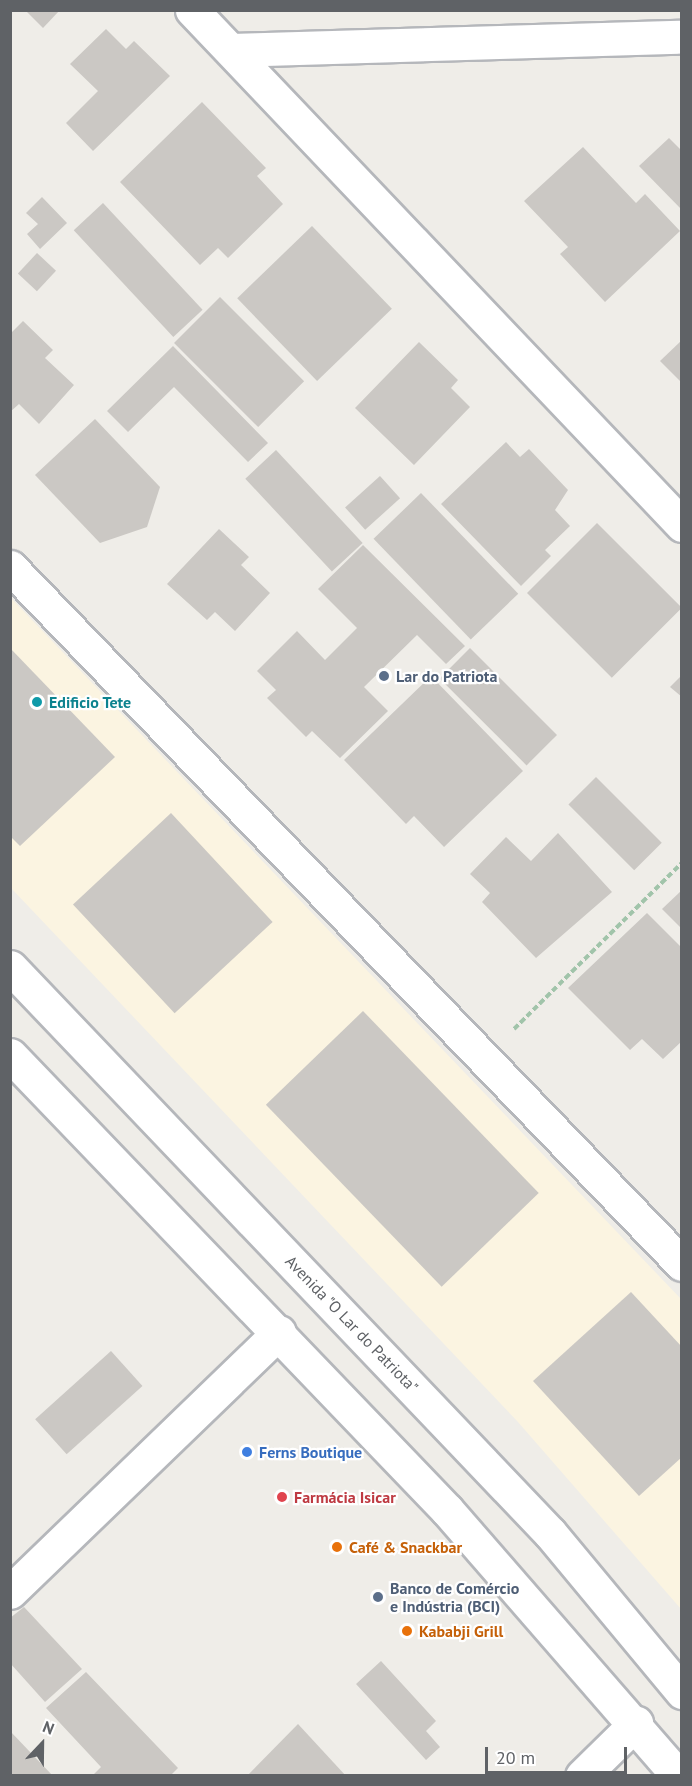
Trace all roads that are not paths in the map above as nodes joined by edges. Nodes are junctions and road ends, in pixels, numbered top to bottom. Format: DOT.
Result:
graph roads {
  1 [pos="192,10"];
  2 [pos="681,37"];
  3 [pos="231,50"];
  4 [pos="681,525"];
  5 [pos="10,567"];
  6 [pos="10,967"];
  7 [pos="10,1055"];
  8 [pos="681,1264"];
  9 [pos="279,1332"];
  10 [pos="10,1592"];
  11 [pos="681,1692"];
  12 [pos="636,1723"];
  13 [pos="582,1776"];
  14 [pos="678,1776"];
  1 -- 3 [label="street"];
  2 -- 3 [label="street"];
  3 -- 4 [label="street"];
  5 -- 8 [label="street"];
  6 -- 11 [label="street, Avenida \"O Lar do Patriota\""];
  7 -- 9 [label="street"];
  9 -- 10 [label="street"];
  9 -- 12 [label="street"];
  12 -- 13 [label="street"];
  12 -- 14 [label="street"];
}
